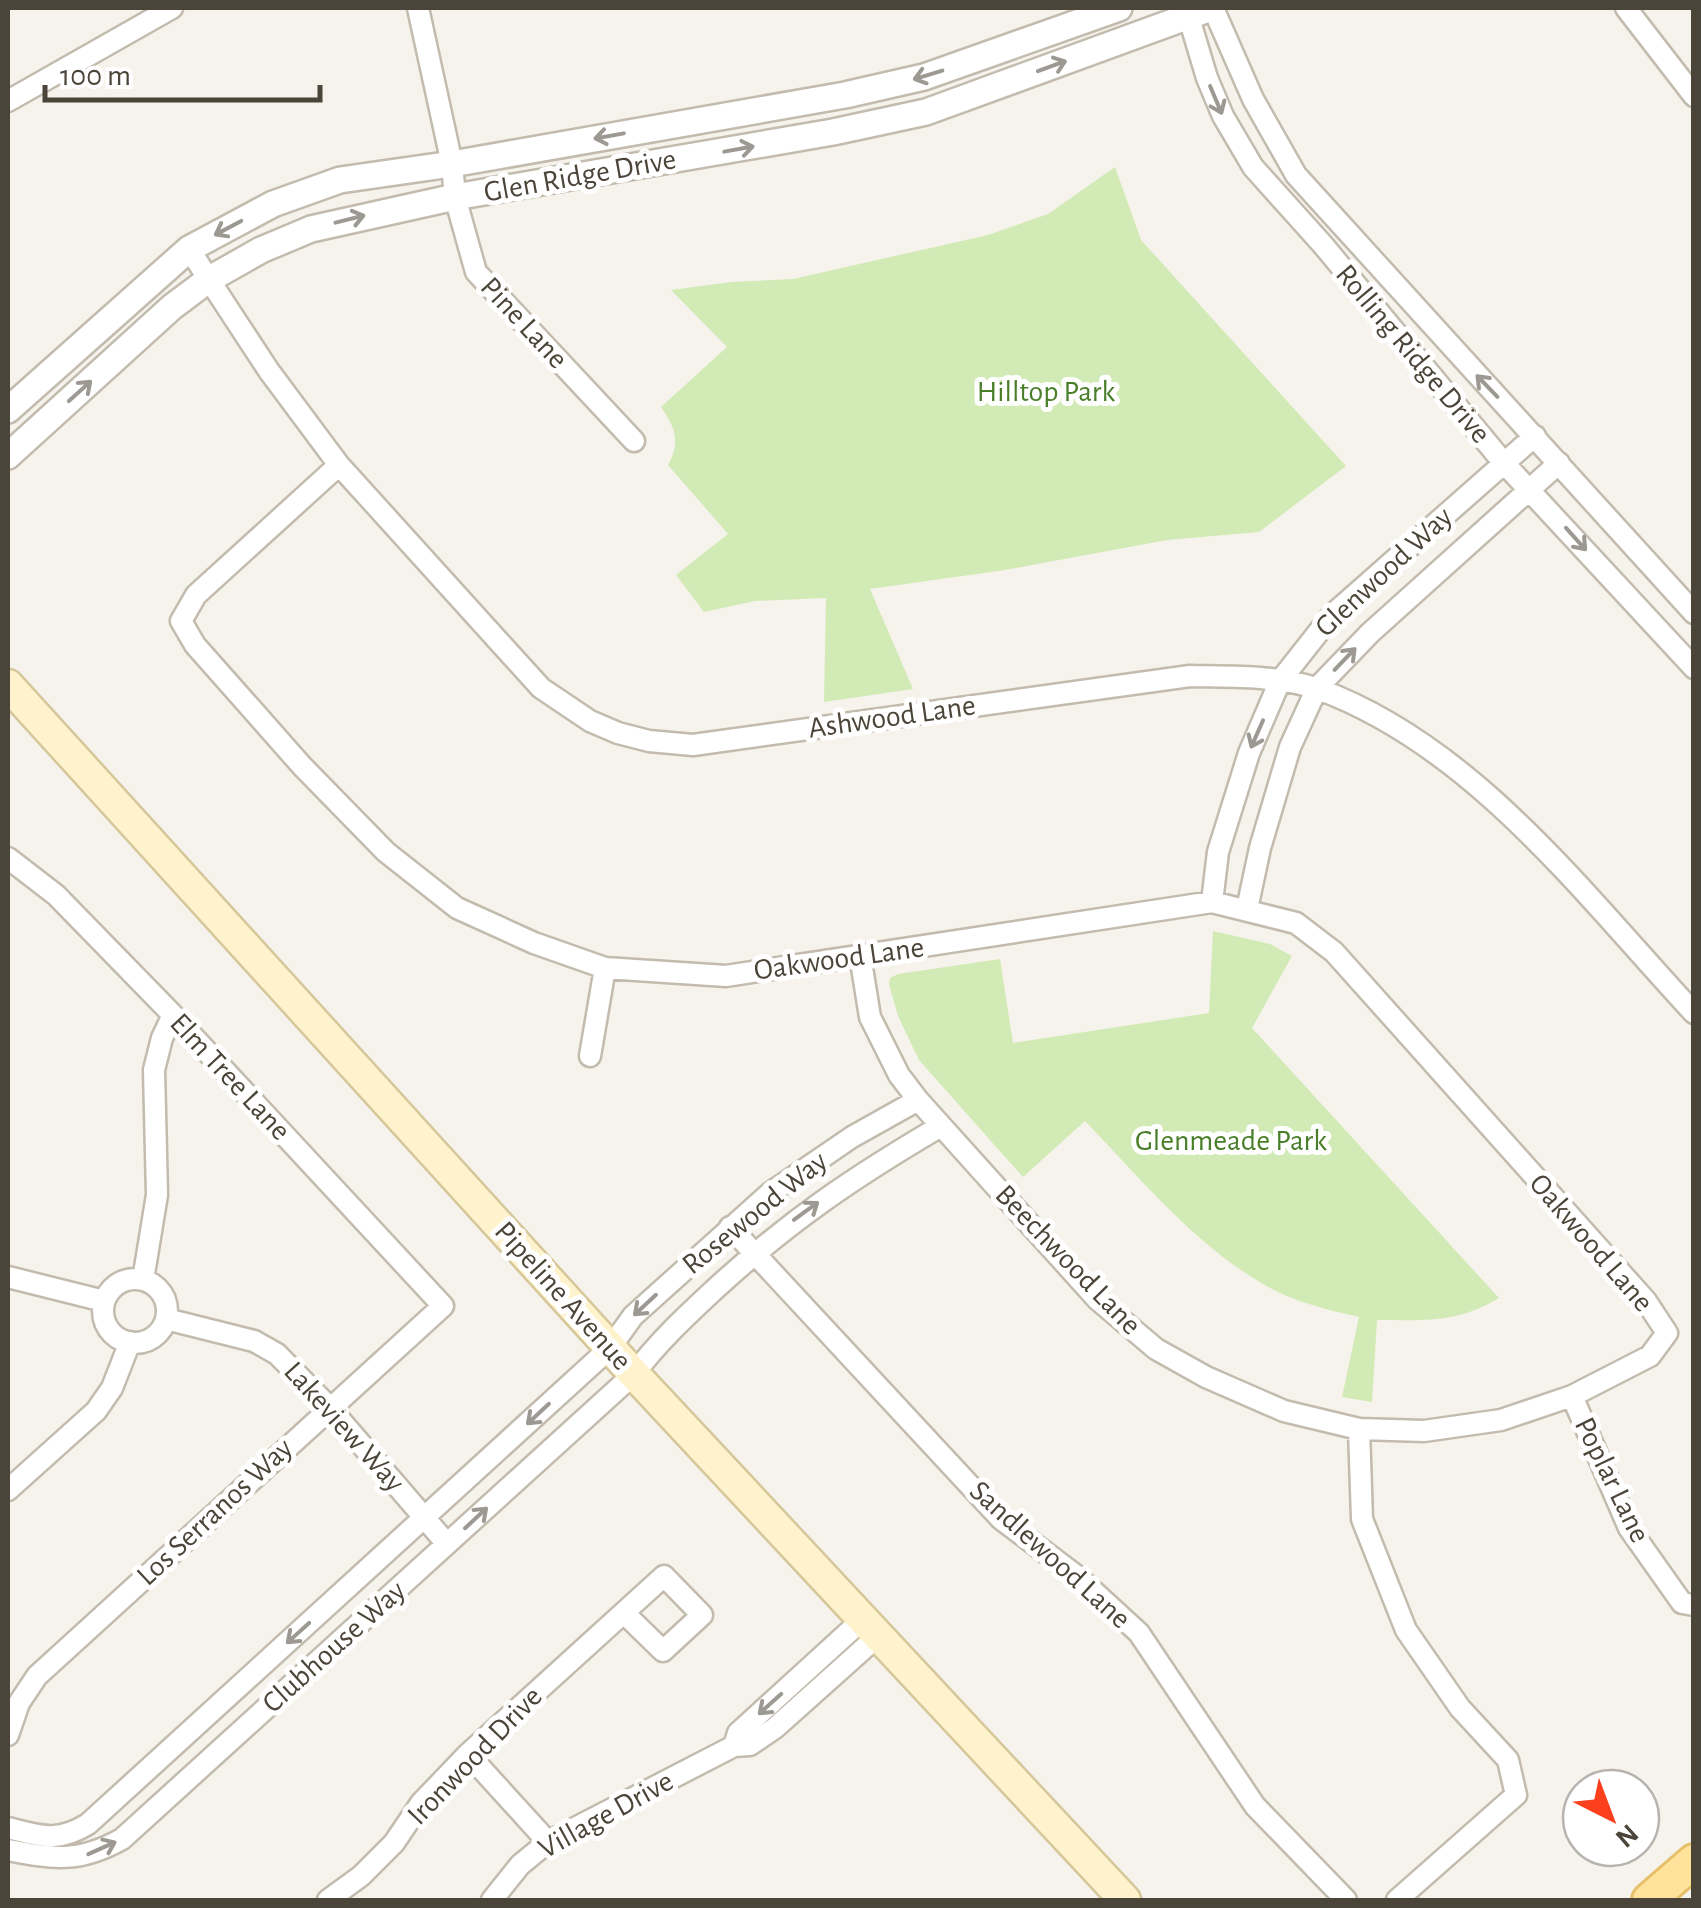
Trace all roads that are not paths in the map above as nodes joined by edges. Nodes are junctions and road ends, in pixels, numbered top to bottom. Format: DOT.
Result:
graph roads {
  1 [pos="172,8"];
  2 [pos="418,8"];
  3 [pos="1119,8"];
  4 [pos="1626,8"];
  5 [pos="1200,10"];
  6 [pos="1694,96"];
  7 [pos="8,101"];
  8 [pos="452,164"];
  9 [pos="455,198"];
  10 [pos="189,249"];
  11 [pos="208,280"];
  12 [pos="8,410"];
  13 [pos="1535,436"];
  14 [pos="634,441"];
  15 [pos="8,456"];
  16 [pos="1502,462"];
  17 [pos="1559,463"];
  18 [pos="339,465"];
  19 [pos="1530,488"];
  20 [pos="1694,614"];
  21 [pos="1694,668"];
  22 [pos="1280,681"];
  23 [pos="8,685"];
  24 [pos="1316,688"];
  25 [pos="8,858"];
  26 [pos="1212,902"];
  27 [pos="1248,908"];
  28 [pos="860,955"];
  29 [pos="605,968"];
  30 [pos="1694,1013"];
  31 [pos="173,1015"];
  32 [pos="590,1056"];
  33 [pos="918,1100"];
  34 [pos="940,1126"];
  35 [pos="730,1227"];
  36 [pos="754,1253"];
  37 [pos="8,1277"];
  38 [pos="143,1280"];
  39 [pos="104,1301"];
  40 [pos="443,1306"];
  41 [pos="166,1319"];
  42 [pos="1667,1333"];
  43 [pos="130,1342"];
  44 [pos="610,1348"];
  45 [pos="634,1374"];
  46 [pos="1572,1396"];
  47 [pos="329,1407"];
  48 [pos="1359,1429"];
  49 [pos="8,1490"];
  50 [pos="425,1518"];
  51 [pos="448,1544"];
  52 [pos="1694,1605"];
  53 [pos="624,1613"];
  54 [pos="871,1627"];
  55 [pos="808,1670"];
  56 [pos="824,1686"];
  57 [pos="8,1735"];
  58 [pos="734,1746"];
  59 [pos="468,1754"];
  60 [pos="8,1828"];
  61 [pos="548,1842"];
  62 [pos="8,1850"];
  63 [pos="1694,1861"];
  64 [pos="328,1900"];
  65 [pos="492,1900"];
  66 [pos="1125,1900"];
  67 [pos="1346,1900"];
  68 [pos="1398,1900"];
  69 [pos="1649,1900"];
  1 -- 7 [label="street"];
  2 -- 8 [label="street, Pine Lane"];
  3 -- 8 [label="street, Glen Ridge Drive, one-way"];
  4 -- 6 [label="street"];
  9 -- 5 [label="street, Glen Ridge Drive, one-way"];
  13 -- 5 [label="street, Rolling Ridge Drive, one-way"];
  5 -- 16 [label="street, Rolling Ridge Drive, one-way"];
  8 -- 9 [label="street, Pine Lane"];
  8 -- 10 [label="street, Glen Ridge Drive, one-way"];
  11 -- 9 [label="street, Glen Ridge Drive, one-way"];
  9 -- 14 [label="street, Pine Lane"];
  10 -- 11 [label="street, Ashwood Lane"];
  10 -- 12 [label="street, Glen Ridge Drive"];
  15 -- 11 [label="street, Glen Ridge Drive, one-way"];
  11 -- 18 [label="street, Ashwood Lane"];
  13 -- 16 [label="street, Glenwood Way"];
  13 -- 17 [label="street, Rolling Ridge Drive"];
  16 -- 19 [label="street, Rolling Ridge Drive"];
  16 -- 22 [label="street, Glenwood Way"];
  17 -- 19 [label="street, Glenwood Way"];
  17 -- 20 [label="street, Rolling Ridge Drive"];
  18 -- 22 [label="street, Ashwood Lane"];
  18 -- 29 [label="street, Oakwood Lane"];
  19 -- 21 [label="street, Rolling Ridge Drive, one-way"];
  24 -- 19 [label="street, Glenwood Way, one-way"];
  22 -- 24 [label="street, Ashwood Lane"];
  22 -- 26 [label="street, Glenwood Way, one-way"];
  23 -- 44 [label="main road, Pipeline Avenue"];
  24 -- 27 [label="street, Glenwood Way"];
  24 -- 30 [label="street, Ashwood Lane"];
  25 -- 31 [label="street, Elm Tree Lane"];
  26 -- 27 [label="street, Oakwood Lane"];
  26 -- 28 [label="street, Oakwood Lane"];
  27 -- 42 [label="street, Oakwood Lane"];
  28 -- 29 [label="street, Oakwood Lane"];
  28 -- 33 [label="street, Beechwood Lane"];
  29 -- 32 [label="street"];
  31 -- 38 [label="street"];
  31 -- 40 [label="street, Elm Tree Lane"];
  33 -- 34 [label="street, Beechwood Lane"];
  33 -- 35 [label="street, Rosewood Way"];
  36 -- 34 [label="street, Rosewood Way, one-way"];
  34 -- 48 [label="street, Beechwood Lane"];
  35 -- 36 [label="street, Sandlewood Lane"];
  35 -- 44 [label="street, Rosewood Way, one-way"];
  36 -- 45 [label="street, Rosewood Way"];
  36 -- 67 [label="street, Sandlewood Lane"];
  37 -- 39 [label="street"];
  38 -- 39 [label="street"];
  38 -- 41 [label="street"];
  39 -- 43 [label="street"];
  40 -- 47 [label="street, Los Serranos Way"];
  41 -- 43 [label="street"];
  41 -- 47 [label="street, Lakeview Way"];
  42 -- 46 [label="street, Beechwood Lane"];
  43 -- 49 [label="street"];
  44 -- 45 [label="main road, Pipeline Avenue"];
  44 -- 50 [label="street, Clubhouse Way, one-way"];
  51 -- 45 [label="street, Clubhouse Way, one-way"];
  45 -- 54 [label="main road, Pipeline Avenue"];
  46 -- 48 [label="street, Beechwood Lane"];
  46 -- 52 [label="street, Poplar Lane"];
  47 -- 50 [label="street, Lakeview Way"];
  47 -- 57 [label="street, Los Serranos Way"];
  48 -- 68 [label="street"];
  50 -- 51 [label="street, Lakeview Way"];
  50 -- 60 [label="street, Clubhouse Way, one-way"];
  62 -- 51 [label="street, Clubhouse Way, one-way"];
  53 -- 59 [label="street, Ironwood Drive"];
  54 -- 55 [label="street, Village Drive"];
  54 -- 56 [label="street, Village Drive"];
  54 -- 66 [label="main road, Pipeline Avenue"];
  55 -- 56 [label="street"];
  55 -- 58 [label="street, Village Drive, one-way"];
  56 -- 58 [label="street, Village Drive"];
  58 -- 61 [label="street, Village Drive"];
  59 -- 61 [label="street"];
  59 -- 64 [label="street, Ironwood Drive"];
  61 -- 65 [label="street, Village Drive"];
  63 -- 69 [label="main road"];
}
